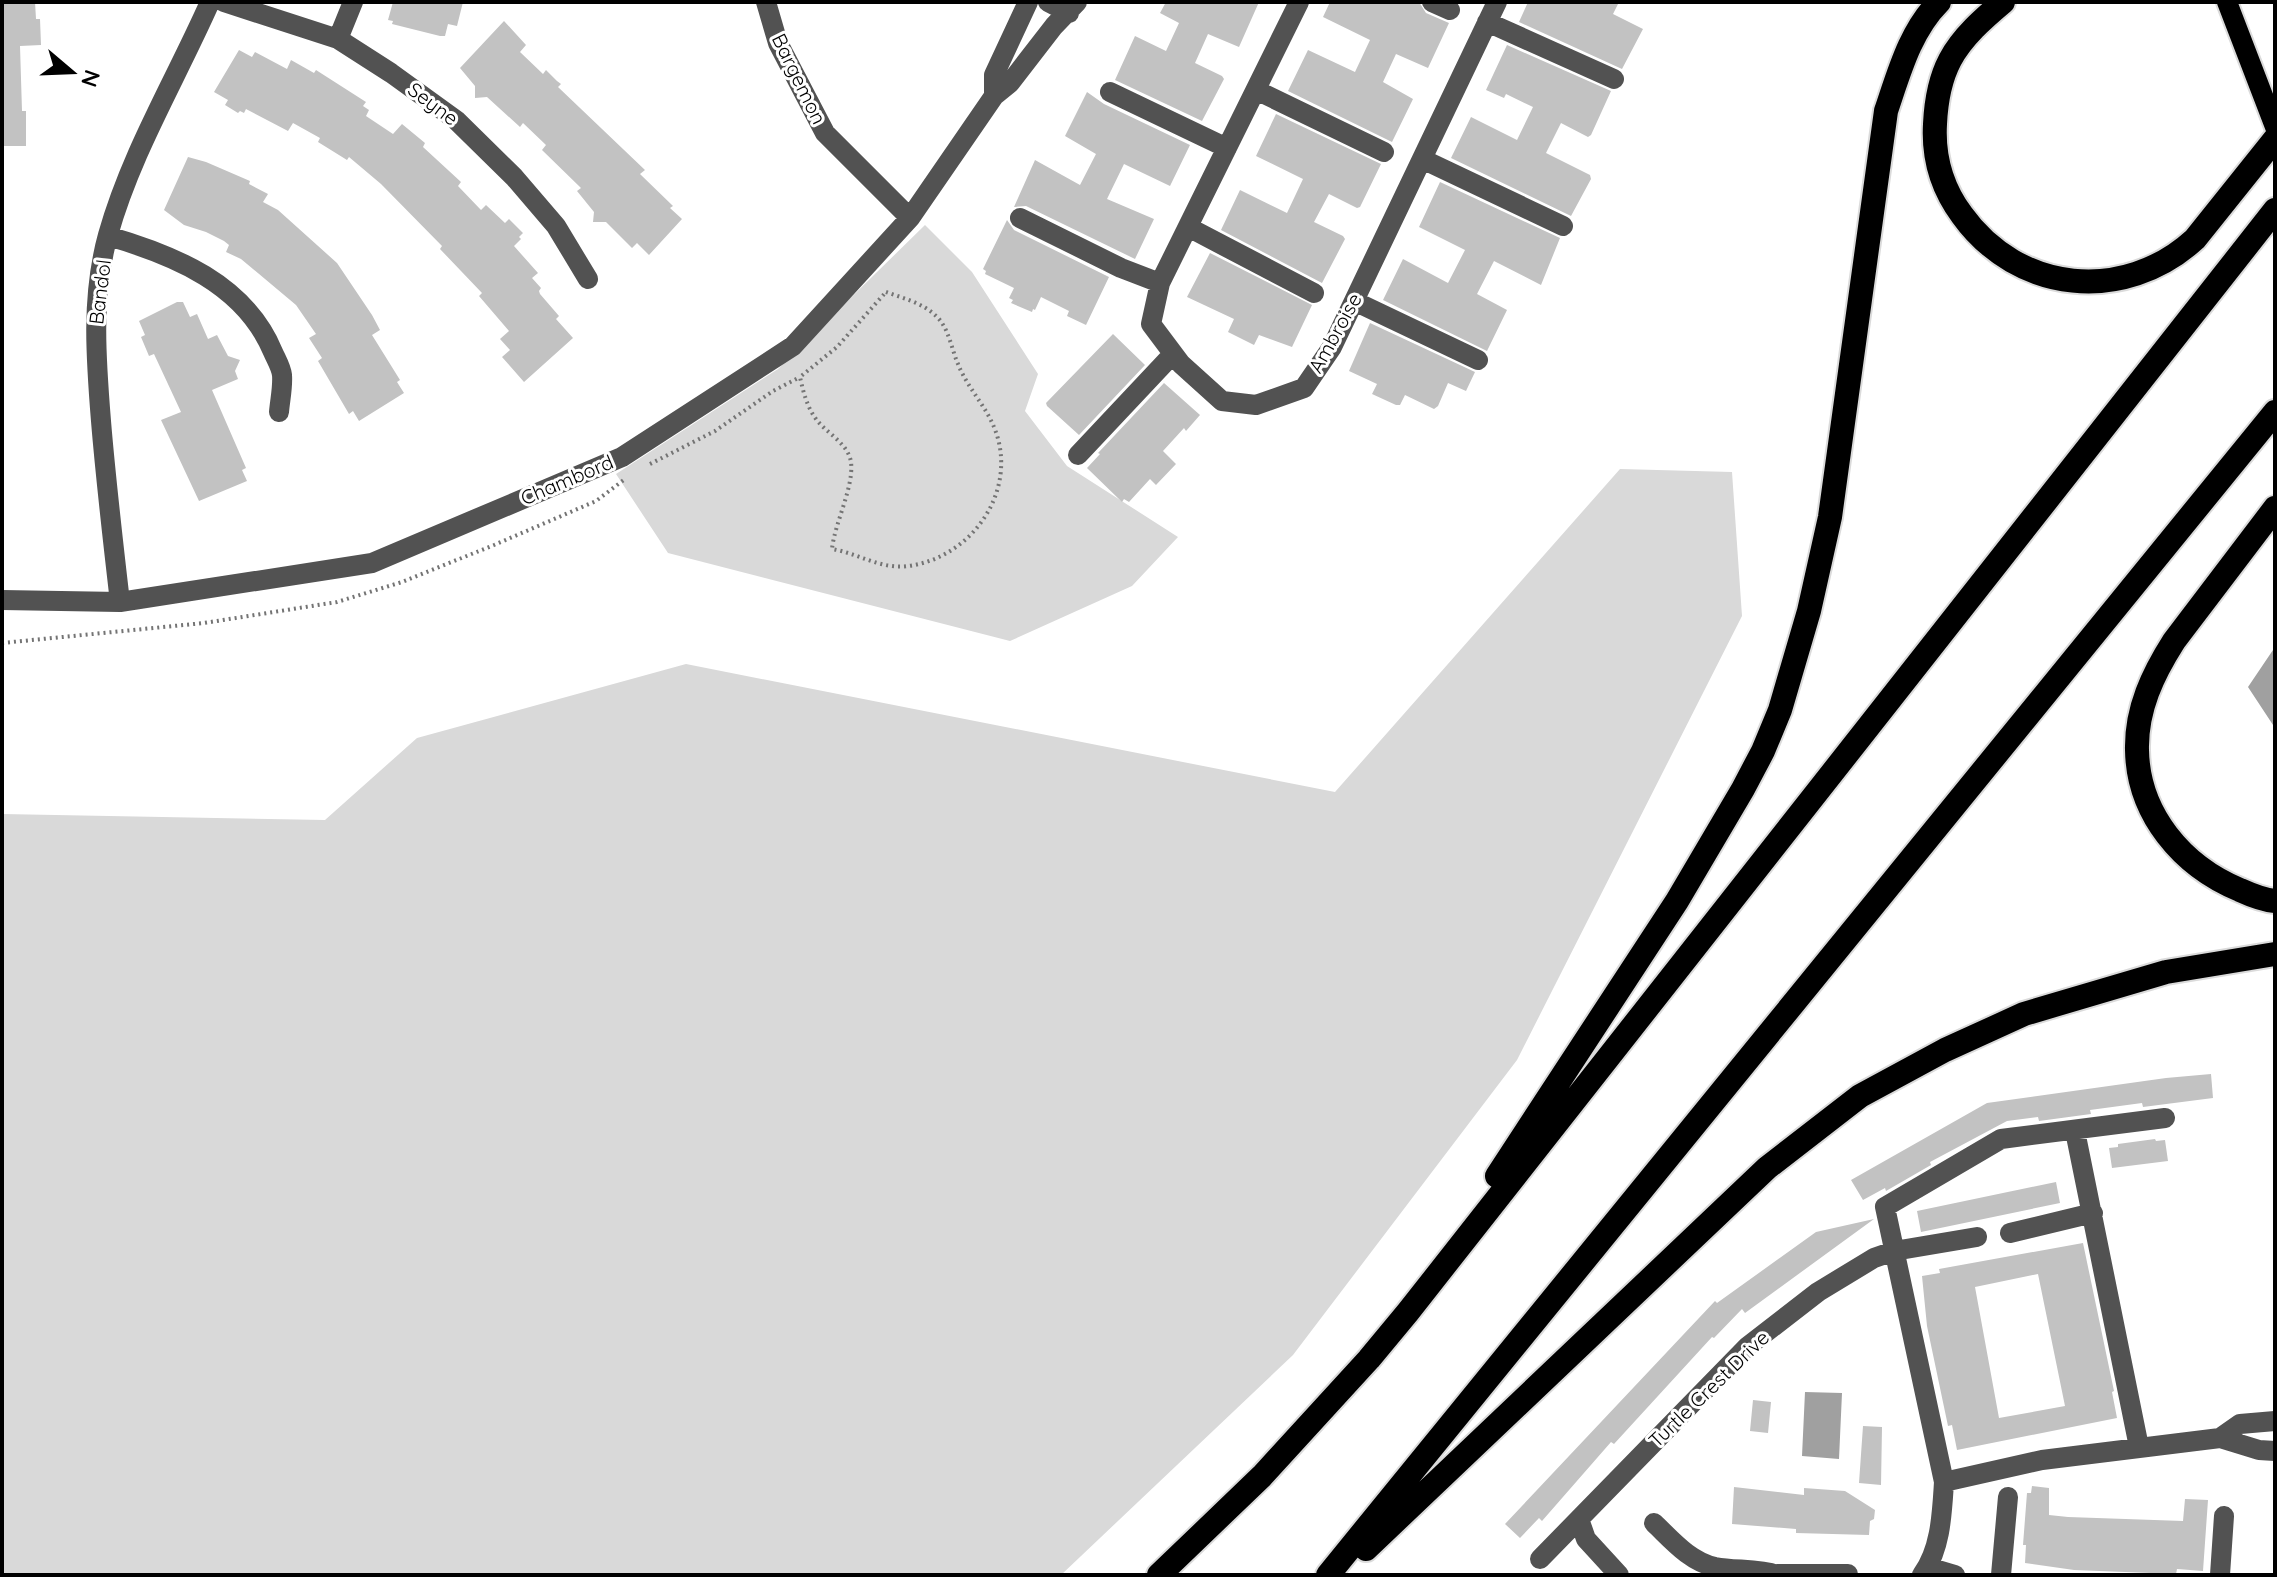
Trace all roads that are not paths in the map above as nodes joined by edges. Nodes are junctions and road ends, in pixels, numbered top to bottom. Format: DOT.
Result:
graph roads {
  1 [pos="210,2"];
  2 [pos="224,2"];
  3 [pos="353,2"];
  4 [pos="766,2"];
  5 [pos="1028,2"];
  6 [pos="1048,2"];
  7 [pos="1299,2"];
  8 [pos="1497,2"];
  9 [pos="1939,2"];
  10 [pos="2003,2"];
  11 [pos="2227,2"];
  12 [pos="1073,7"];
  13 [pos="1487,22"];
  14 [pos="338,39"];
  15 [pos="1614,79"];
  16 [pos="1256,90"];
  17 [pos="1110,92"];
  18 [pos="994,96"];
  19 [pos="2275,127"];
  20 [pos="2275,139"];
  21 [pos="1227,148"];
  22 [pos="1384,152"];
  23 [pos="1422,159"];
  24 [pos="2275,210"];
  25 [pos="910,218"];
  26 [pos="1020,218"];
  27 [pos="1563,226"];
  28 [pos="1188,227"];
  29 [pos="108,236"];
  30 [pos="588,279"];
  31 [pos="1160,283"];
  32 [pos="1314,293"];
  33 [pos="1354,301"];
  34 [pos="1173,354"];
  35 [pos="1478,360"];
  36 [pos="279,412"];
  37 [pos="2275,412"];
  38 [pos="1078,455"];
  39 [pos="2275,508"];
  40 [pos="2,600"];
  41 [pos="120,602"];
  42 [pos="2275,901"];
  43 [pos="2275,954"];
  44 [pos="2165,1118"];
  45 [pos="2075,1131"];
  46 [pos="2093,1213"];
  47 [pos="2010,1233"];
  48 [pos="1977,1237"];
  49 [pos="1894,1251"];
  50 [pos="1408,1312"];
  51 [pos="2275,1421"];
  52 [pos="2220,1438"];
  53 [pos="2139,1447"];
  54 [pos="2275,1451"];
  55 [pos="1944,1482"];
  56 [pos="2008,1497"];
  57 [pos="2224,1516"];
  58 [pos="1579,1519"];
  59 [pos="1654,1523"];
  60 [pos="1540,1559"];
  61 [pos="1925,1571"];
  62 [pos="1777,1574"];
  63 [pos="1848,1574"];
  64 [pos="1159,1575"];
  65 [pos="1328,1575"];
  66 [pos="1338,1575"];
  67 [pos="1619,1575"];
  68 [pos="1955,1575"];
  69 [pos="2001,1575"];
  70 [pos="2220,1575"];
  1 -- 29 [label="street, Bandol"];
  2 -- 14 [label="street, Seyne"];
  3 -- 14 [label="street"];
  4 -- 25 [label="street, Bargemon"];
  5 -- 18 [label="street, Chambord"];
  6 -- 12 [label="street"];
  7 -- 16 [label="street, Ambroise"];
  8 -- 13 [label="street, Ambroise"];
  9 -- 50 [label="highway"];
  10 -- 20 [label="highway"];
  11 -- 19 [label="main road"];
  12 -- 18 [label="street, Chambord"];
  13 -- 15 [label="street"];
  13 -- 23 [label="street, Ambroise"];
  14 -- 30 [label="street, Seyne"];
  16 -- 21 [label="street, Ambroise"];
  16 -- 22 [label="street"];
  17 -- 21 [label="street"];
  18 -- 25 [label="street, Chambord"];
  21 -- 28 [label="street, Ambroise"];
  23 -- 27 [label="street"];
  23 -- 33 [label="street, Ambroise"];
  24 -- 50 [label="highway"];
  25 -- 41 [label="street, Chambord"];
  26 -- 31 [label="street"];
  28 -- 31 [label="street, Ambroise"];
  28 -- 32 [label="street"];
  29 -- 36 [label="street"];
  29 -- 41 [label="street, Bandol"];
  31 -- 34 [label="street, Ambroise"];
  33 -- 34 [label="street, Ambroise"];
  33 -- 35 [label="street"];
  34 -- 38 [label="street"];
  37 -- 65 [label="highway"];
  39 -- 42 [label="highway"];
  40 -- 41 [label="street, Chambord"];
  43 -- 66 [label="highway"];
  44 -- 45 [label="street"];
  45 -- 46 [label="street"];
  45 -- 49 [label="street"];
  46 -- 47 [label="street"];
  46 -- 53 [label="street"];
  48 -- 49 [label="street, Turtle Crest Drive"];
  49 -- 55 [label="street"];
  49 -- 58 [label="street, Turtle Crest Drive"];
  50 -- 64 [label="highway"];
  51 -- 52 [label="street"];
  52 -- 53 [label="street"];
  52 -- 54 [label="street"];
  53 -- 55 [label="street"];
  55 -- 61 [label="street"];
  56 -- 69 [label="street"];
  57 -- 70 [label="street"];
  58 -- 60 [label="street, Turtle Crest Drive"];
  58 -- 67 [label="street"];
  59 -- 62 [label="street"];
  61 -- 68 [label="street"];
  62 -- 63 [label="street"];
}
